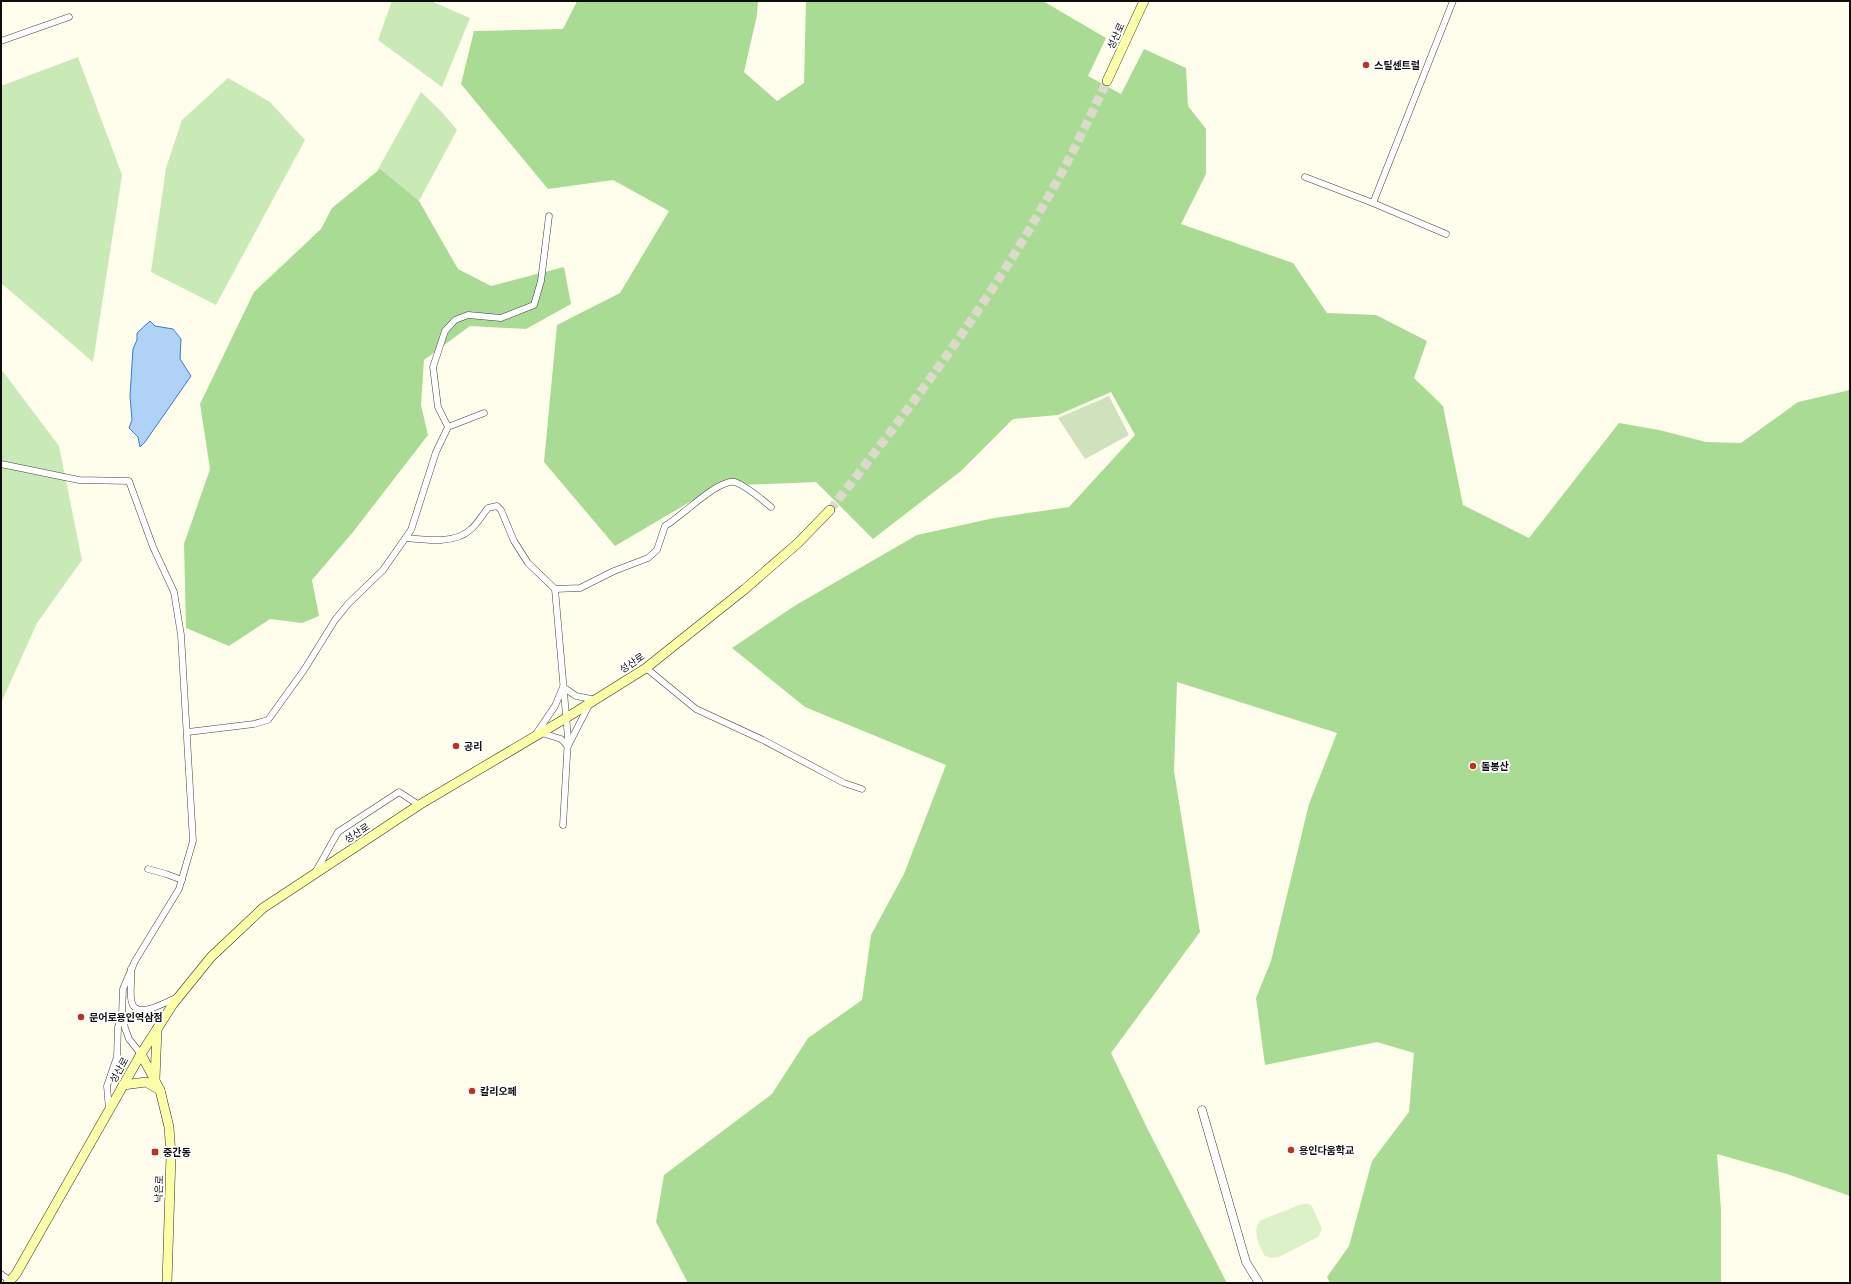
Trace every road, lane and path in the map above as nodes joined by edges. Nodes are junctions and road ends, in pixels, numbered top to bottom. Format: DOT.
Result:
graph roads {
  1 [pos="1144,1"];
  2 [pos="1453,1"];
  3 [pos="69,17"];
  4 [pos="1,41"];
  5 [pos="1107,81"];
  6 [pos="1305,177"];
  7 [pos="1373,203"];
  8 [pos="549,216"];
  9 [pos="1446,234"];
  10 [pos="484,413"];
  11 [pos="448,427"];
  12 [pos="1,464"];
  13 [pos="770,507"];
  14 [pos="830,510"];
  15 [pos="406,538"];
  16 [pos="555,590"];
  17 [pos="646,668"];
  18 [pos="563,687"];
  19 [pos="593,701"];
  20 [pos="566,718"];
  21 [pos="188,732"];
  22 [pos="542,733"];
  23 [pos="532,738"];
  24 [pos="568,746"];
  25 [pos="862,789"];
  26 [pos="419,805"];
  27 [pos="563,825"];
  28 [pos="148,869"];
  29 [pos="314,874"];
  30 [pos="182,880"];
  31 [pos="131,969"];
  32 [pos="180,996"];
  33 [pos="122,1016"];
  34 [pos="157,1029"];
  35 [pos="141,1054"];
  36 [pos="156,1079"];
  37 [pos="123,1085"];
  38 [pos="160,1090"];
  39 [pos="109,1110"];
  40 [pos="1202,1110"];
  41 [pos="1,1274"];
  42 [pos="9,1282"];
  43 [pos="167,1283"];
  44 [pos="1259,1283"];
  1 -- 5 [label="main road, 성산로"];
  2 -- 7 [label="street"];
  3 -- 4 [label="street"];
  6 -- 7 [label="street"];
  7 -- 9 [label="street"];
  8 -- 11 [label="street"];
  10 -- 11 [label="street"];
  11 -- 15 [label="street"];
  12 -- 21 [label="street"];
  13 -- 16 [label="street"];
  14 -- 17 [label="main road, 성산로"];
  15 -- 16 [label="street"];
  15 -- 21 [label="street"];
  16 -- 18 [label="street"];
  17 -- 19 [label="main road, 성산로"];
  17 -- 25 [label="street"];
  18 -- 19 [label="street"];
  18 -- 20 [label="street"];
  18 -- 23 [label="street"];
  19 -- 20 [label="main road, 성산로"];
  19 -- 24 [label="street"];
  20 -- 22 [label="main road, 성산로"];
  20 -- 24 [label="street"];
  21 -- 30 [label="street"];
  22 -- 23 [label="main road, 성산로"];
  22 -- 24 [label="street"];
  23 -- 26 [label="main road, 성산로"];
  24 -- 27 [label="street"];
  26 -- 29 [label="main road, 성산로"];
  26 -- 29 [label="street"];
  28 -- 30 [label="street"];
  29 -- 32 [label="main road, 성산로"];
  30 -- 31 [label="street"];
  31 -- 32 [label="street"];
  31 -- 33 [label="street"];
  32 -- 34 [label="main road, 성산로"];
  33 -- 35 [label="street"];
  33 -- 39 [label="street"];
  34 -- 35 [label="main road, 성산로"];
  34 -- 36 [label="main road"];
  35 -- 36 [label="main road, 낙은로"];
  35 -- 37 [label="main road, 성산로"];
  36 -- 38 [label="main road, 낙은로"];
  37 -- 38 [label="main road"];
  37 -- 39 [label="main road, 성산로"];
  38 -- 43 [label="main road, 낙은로"];
  39 -- 42 [label="main road, 성산로"];
  40 -- 44 [label="street"];
  41 -- 42 [label="street"];
}
